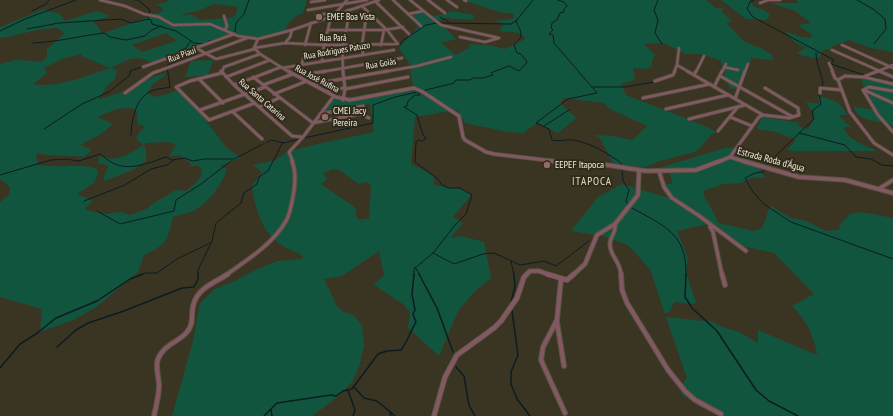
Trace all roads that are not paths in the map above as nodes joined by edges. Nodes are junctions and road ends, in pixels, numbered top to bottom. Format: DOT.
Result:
graph roads {
  1 [pos="100,0"];
  2 [pos="111,0"];
  3 [pos="325,0"];
  4 [pos="347,0"];
  5 [pos="367,0"];
  6 [pos="379,0"];
  7 [pos="393,0"];
  8 [pos="410,0"];
  9 [pos="428,0"];
  10 [pos="447,0"];
  11 [pos="768,0"];
  12 [pos="780,0"];
  13 [pos="375,1"];
  14 [pos="108,2"];
  15 [pos="311,2"];
  16 [pos="344,4"];
  17 [pos="760,4"];
  18 [pos="362,6"];
  19 [pos="457,7"];
  20 [pos="308,10"];
  21 [pos="348,10"];
  22 [pos="367,11"];
  23 [pos="423,11"];
  24 [pos="445,13"];
  25 [pos="335,14"];
  26 [pos="408,14"];
  27 [pos="316,15"];
  28 [pos="224,16"];
  29 [pos="331,17"];
  30 [pos="311,23"];
  31 [pos="421,26"];
  32 [pos="403,27"];
  33 [pos="225,30"];
  34 [pos="292,30"];
  35 [pos="328,30"];
  36 [pos="346,30"];
  37 [pos="364,30"];
  38 [pos="385,30"];
  39 [pos="234,34"];
  40 [pos="409,34"];
  41 [pos="460,37"];
  42 [pos="247,38"];
  43 [pos="258,39"];
  44 [pos="285,43"];
  45 [pos="343,44"];
  46 [pos="305,45"];
  47 [pos="324,45"];
  48 [pos="362,45"];
  49 [pos="381,45"];
  50 [pos="842,45"];
  51 [pos="196,48"];
  52 [pos="255,48"];
  53 [pos="679,48"];
  54 [pos="394,50"];
  55 [pos="832,50"];
  56 [pos="206,54"];
  57 [pos="260,54"];
  58 [pos="363,54"];
  59 [pos="304,56"];
  60 [pos="704,56"];
  61 [pos="342,57"];
  62 [pos="451,57"];
  63 [pos="402,58"];
  64 [pos="270,60"];
  65 [pos="322,61"];
  66 [pos="829,63"];
  67 [pos="302,64"];
  68 [pos="748,64"];
  69 [pos="677,65"];
  70 [pos="893,65"];
  71 [pos="889,66"];
  72 [pos="143,67"];
  73 [pos="281,67"];
  74 [pos="342,67"];
  75 [pos="893,68"];
  76 [pos="738,70"];
  77 [pos="878,71"];
  78 [pos="222,72"];
  79 [pos="293,74"];
  80 [pos="694,75"];
  81 [pos="226,76"];
  82 [pos="297,76"];
  83 [pos="720,76"];
  84 [pos="253,77"];
  85 [pos="408,77"];
  86 [pos="862,77"];
  87 [pos="343,78"];
  88 [pos="893,78"];
  89 [pos="199,79"];
  90 [pos="838,80"];
  91 [pos="307,81"];
  92 [pos="655,81"];
  93 [pos="313,84"];
  94 [pos="710,84"];
  95 [pos="893,84"];
  96 [pos="234,85"];
  97 [pos="264,86"];
  98 [pos="714,87"];
  99 [pos="740,87"];
  100 [pos="414,88"];
  101 [pos="765,88"];
  102 [pos="344,89"];
  103 [pos="842,90"];
  104 [pos="864,90"];
  105 [pos="326,91"];
  106 [pos="893,91"];
  107 [pos="125,93"];
  108 [pos="820,93"];
  109 [pos="245,94"];
  110 [pos="274,94"];
  111 [pos="728,95"];
  112 [pos="334,96"];
  113 [pos="279,98"];
  114 [pos="643,98"];
  115 [pos="735,99"];
  116 [pos="343,100"];
  117 [pos="223,103"];
  118 [pos="255,103"];
  119 [pos="893,103"];
  120 [pos="745,105"];
  121 [pos="363,106"];
  122 [pos="259,107"];
  123 [pos="737,108"];
  124 [pos="666,109"];
  125 [pos="200,110"];
  126 [pos="233,112"];
  127 [pos="320,114"];
  128 [pos="763,115"];
  129 [pos="730,117"];
  130 [pos="792,117"];
  131 [pos="369,118"];
  132 [pos="689,119"];
  133 [pos="313,123"];
  134 [pos="752,126"];
  135 [pos="718,131"];
  136 [pos="893,132"];
  137 [pos="303,137"];
  138 [pos="262,139"];
  139 [pos="893,155"];
  140 [pos="730,157"];
  141 [pos="639,171"];
  142 [pos="659,171"];
  143 [pos="893,180"];
  144 [pos="880,188"];
  145 [pos="893,193"];
  146 [pos="705,222"];
  147 [pos="615,224"];
  148 [pos="746,251"];
  149 [pos="561,279"];
  150 [pos="725,285"];
  151 [pos="557,320"];
  152 [pos="564,366"];
  153 [pos="565,413"];
  154 [pos="721,414"];
  155 [pos="154,416"];
  156 [pos="434,416"];
  1 -- 14 [label="street"];
  2 -- 14 [label="street"];
  3 -- 15 [label="street"];
  4 -- 16 [label="street"];
  5 -- 16 [label="street"];
  6 -- 13 [label="street"];
  7 -- 26 [label="street"];
  8 -- 23 [label="street"];
  9 -- 24 [label="street"];
  10 -- 19 [label="street"];
  11 -- 12 [label="street"];
  11 -- 17 [label="street"];
  13 -- 18 [label="street"];
  13 -- 32 [label="street"];
  14 -- 33 [label="street"];
  16 -- 20 [label="street"];
  16 -- 25 [label="street"];
  18 -- 21 [label="street"];
  18 -- 22 [label="street"];
  21 -- 25 [label="street"];
  21 -- 36 [label="street"];
  22 -- 37 [label="street"];
  22 -- 38 [label="street"];
  23 -- 26 [label="street"];
  23 -- 41 [label="street"];
  25 -- 27 [label="street"];
  25 -- 29 [label="street"];
  26 -- 31 [label="street"];
  28 -- 33 [label="street"];
  29 -- 30 [label="street"];
  29 -- 35 [label="street"];
  30 -- 34 [label="street"];
  30 -- 46 [label="street"];
  32 -- 38 [label="street"];
  32 -- 40 [label="street"];
  33 -- 39 [label="street"];
  34 -- 43 [label="street"];
  34 -- 44 [label="street"];
  35 -- 36 [label="street"];
  35 -- 47 [label="street"];
  36 -- 37 [label="street"];
  36 -- 45 [label="street"];
  37 -- 38 [label="street"];
  37 -- 48 [label="street"];
  38 -- 49 [label="street"];
  38 -- 49 [label="street, Rua Pará"];
  39 -- 42 [label="street"];
  39 -- 51 [label="street"];
  42 -- 43 [label="street"];
  42 -- 56 [label="street, Rua Piauí"];
  43 -- 52 [label="street"];
  44 -- 46 [label="street, Rua Pará"];
  44 -- 52 [label="street, Rua Pará"];
  45 -- 47 [label="street, Rua Pará"];
  45 -- 48 [label="street, Rua Pará"];
  45 -- 61 [label="street"];
  46 -- 47 [label="street, Rua Pará"];
  47 -- 65 [label="street"];
  48 -- 49 [label="street, Rua Pará"];
  48 -- 58 [label="street"];
  50 -- 71 [label="street"];
  51 -- 56 [label="street"];
  51 -- 72 [label="street"];
  52 -- 56 [label="street, Rua Pará"];
  52 -- 57 [label="street, Rua José Rufina"];
  53 -- 69 [label="street"];
  54 -- 58 [label="street, Rua Rodrigues Patuzo"];
  55 -- 77 [label="street"];
  56 -- 107 [label="street, Rua Piauí"];
  57 -- 64 [label="street, Rua José Rufina"];
  57 -- 78 [label="street"];
  58 -- 61 [label="street, Rua Rodrigues Patuzo"];
  59 -- 67 [label="street"];
  60 -- 80 [label="street"];
  61 -- 65 [label="street, Rua Rodrigues Patuzo"];
  61 -- 74 [label="street"];
  62 -- 87 [label="street, Rua Goiás"];
  63 -- 74 [label="street"];
  64 -- 73 [label="street, Rua José Rufina"];
  64 -- 81 [label="street"];
  65 -- 67 [label="street, Rua Rodrigues Patuzo"];
  66 -- 90 [label="street"];
  67 -- 73 [label="street, Rua Rodrigues Patuzo"];
  68 -- 99 [label="street"];
  69 -- 80 [label="street"];
  69 -- 92 [label="street"];
  70 -- 71 [label="street"];
  71 -- 75 [label="street"];
  71 -- 77 [label="street"];
  73 -- 79 [label="street, Rua José Rufina"];
  73 -- 84 [label="street, Rua Rodrigues Patuzo"];
  74 -- 82 [label="street"];
  74 -- 87 [label="street"];
  76 -- 83 [label="street"];
  77 -- 86 [label="street"];
  77 -- 88 [label="street"];
  78 -- 81 [label="street, Rua Santa Catarina"];
  78 -- 89 [label="street"];
  79 -- 82 [label="street, Rua José Rufina"];
  79 -- 97 [label="street"];
  80 -- 94 [label="street"];
  81 -- 96 [label="street, Rua Santa Catarina"];
  82 -- 91 [label="street, Rua José Rufina"];
  83 -- 98 [label="street"];
  83 -- 99 [label="street"];
  84 -- 96 [label="street, Rua Rodrigues Patuzo"];
  84 -- 97 [label="street"];
  85 -- 102 [label="street"];
  86 -- 90 [label="street"];
  86 -- 95 [label="street"];
  87 -- 93 [label="street, Rua Goiás"];
  87 -- 102 [label="street"];
  89 -- 117 [label="street"];
  89 -- 125 [label="street"];
  90 -- 103 [label="street"];
  91 -- 93 [label="street, Rua José Rufina"];
  91 -- 110 [label="street"];
  93 -- 105 [label="street, Rua José Rufina"];
  94 -- 98 [label="street"];
  94 -- 114 [label="street"];
  96 -- 109 [label="street, Rua Santa Catarina"];
  97 -- 109 [label="street"];
  97 -- 110 [label="street"];
  98 -- 111 [label="street"];
  99 -- 115 [label="street"];
  99 -- 130 [label="street"];
  100 -- 116 [label="street, Rua José Rufina"];
  100 -- 141 [label="street, Estrada Roda d'Água"];
  101 -- 130 [label="street"];
  102 -- 105 [label="street"];
  102 -- 116 [label="street"];
  103 -- 108 [label="street"];
  103 -- 139 [label="street"];
  104 -- 106 [label="street"];
  104 -- 119 [label="street"];
  104 -- 136 [label="street"];
  105 -- 112 [label="street, Rua José Rufina"];
  109 -- 117 [label="street"];
  109 -- 118 [label="street, Rua Santa Catarina"];
  110 -- 113 [label="street"];
  111 -- 115 [label="street"];
  111 -- 124 [label="street"];
  112 -- 116 [label="street, Rua José Rufina"];
  112 -- 127 [label="street"];
  113 -- 122 [label="street"];
  113 -- 133 [label="street"];
  115 -- 120 [label="street"];
  117 -- 125 [label="street"];
  118 -- 122 [label="street, Rua Santa Catarina"];
  118 -- 126 [label="street"];
  120 -- 123 [label="street"];
  120 -- 128 [label="street"];
  121 -- 127 [label="street"];
  122 -- 137 [label="street, Rua Santa Catarina"];
  123 -- 129 [label="street"];
  123 -- 132 [label="street"];
  125 -- 126 [label="street"];
  126 -- 138 [label="street"];
  127 -- 133 [label="street"];
  128 -- 130 [label="street"];
  128 -- 134 [label="street"];
  129 -- 134 [label="street"];
  129 -- 135 [label="street"];
  131 -- 133 [label="street"];
  133 -- 137 [label="street"];
  134 -- 140 [label="street"];
  137 -- 155 [label="street"];
  140 -- 142 [label="street, Estrada Roda d'Água"];
  140 -- 144 [label="street, Estrada Roda d'Água"];
  141 -- 142 [label="street, Estrada Roda d'Água"];
  141 -- 147 [label="street"];
  142 -- 146 [label="street"];
  143 -- 144 [label="street"];
  144 -- 145 [label="street, Estrada Roda d'Água"];
  146 -- 148 [label="street"];
  146 -- 150 [label="street"];
  147 -- 149 [label="street"];
  147 -- 154 [label="street"];
  149 -- 151 [label="street"];
  149 -- 156 [label="street"];
  151 -- 152 [label="street"];
  151 -- 153 [label="street"];
}
